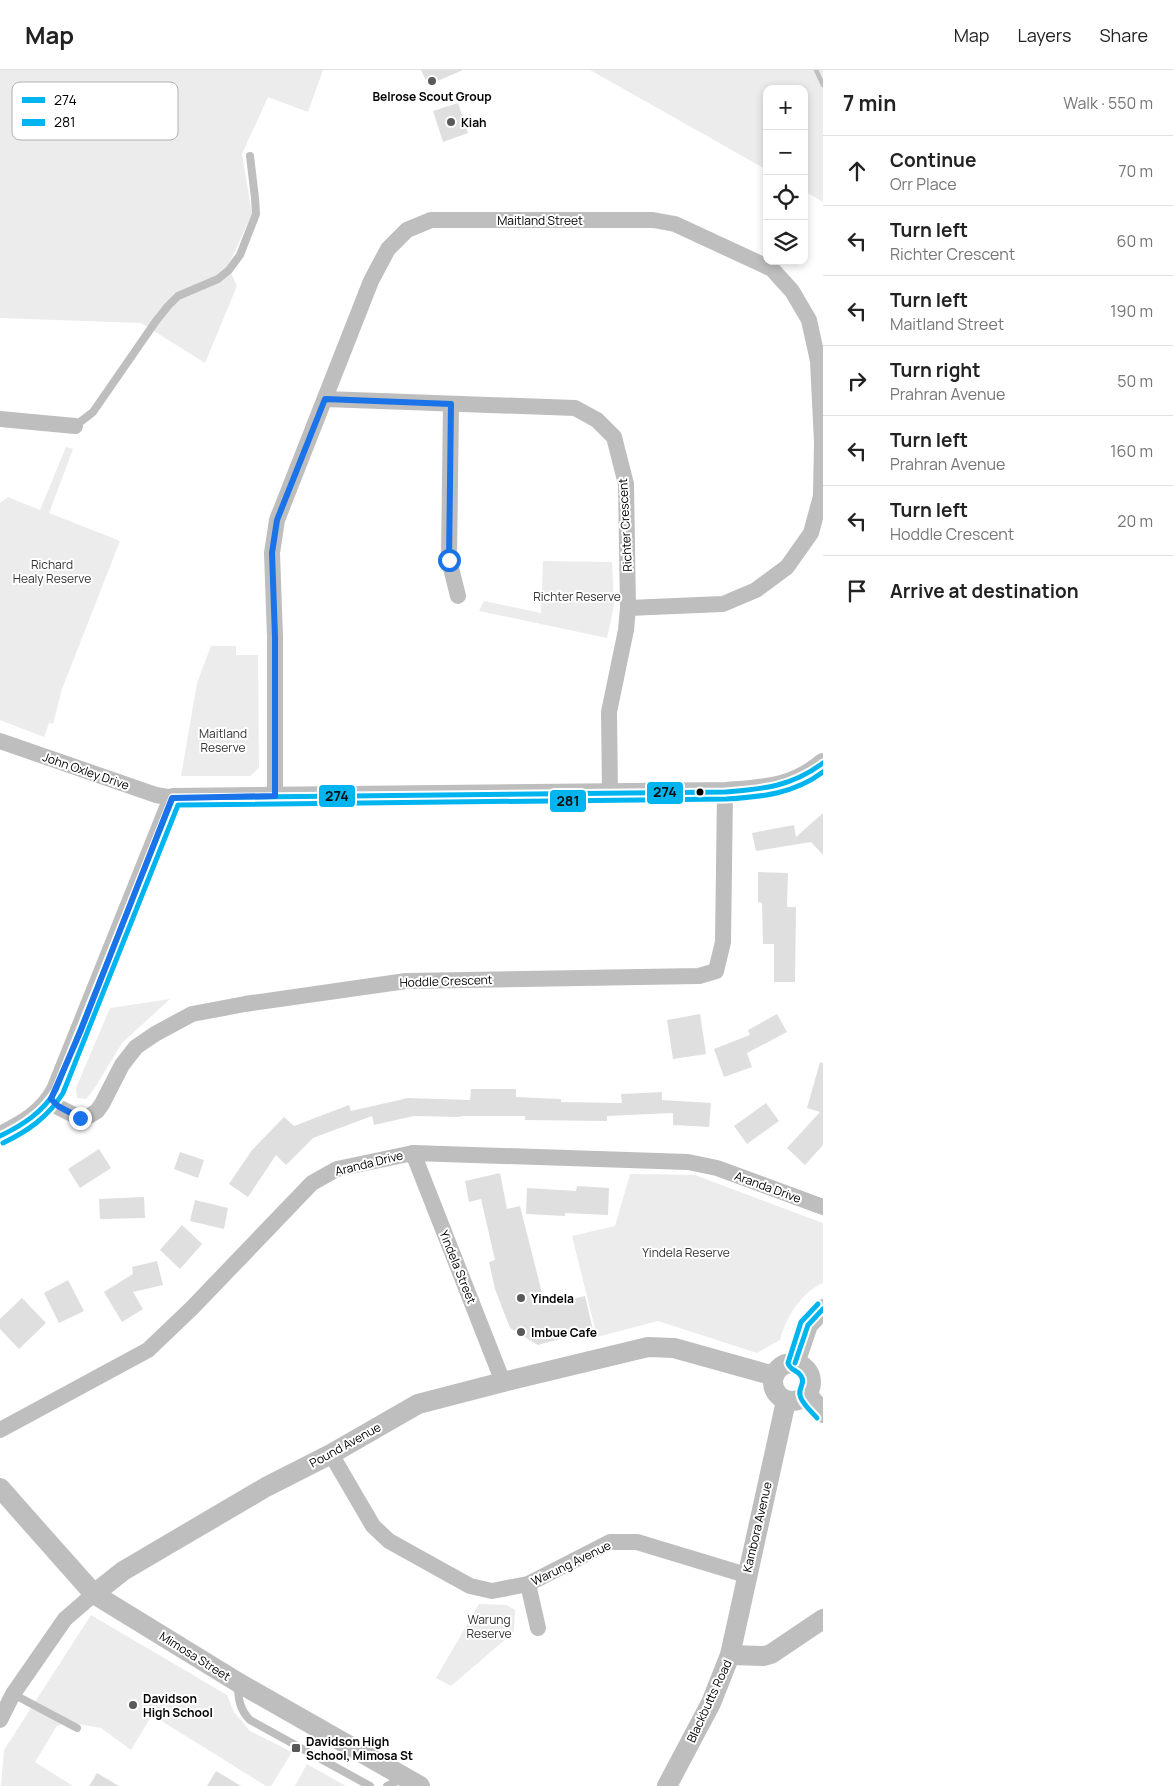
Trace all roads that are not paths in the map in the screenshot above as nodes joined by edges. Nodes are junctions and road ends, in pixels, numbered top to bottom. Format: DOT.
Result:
graph roads {
  1 [pos="250,156"];
  2 [pos="325,399"];
  3 [pos="451,404"];
  4 [pos="0,419"];
  5 [pos="75,426"];
  6 [pos="458,596"];
  7 [pos="628,608"];
  8 [pos="0,741"];
  9 [pos="823,763"];
  10 [pos="725,792"];
  11 [pos="610,793"];
  12 [pos="275,796"];
  13 [pos="172,798"];
  14 [pos="51,1099"];
  15 [pos="0,1136"];
  16 [pos="413,1153"];
  17 [pos="821,1202"];
  18 [pos="823,1309"];
  19 [pos="794,1363"];
  20 [pos="774,1376"];
  21 [pos="503,1382"];
  22 [pos="807,1394"];
  23 [pos="786,1401"];
  24 [pos="823,1412"];
  25 [pos="0,1430"];
  26 [pos="331,1454"];
  27 [pos="0,1488"];
  28 [pos="746,1575"];
  29 [pos="528,1584"];
  30 [pos="94,1594"];
  31 [pos="823,1619"];
  32 [pos="538,1628"];
  33 [pos="730,1655"];
  34 [pos="239,1683"];
  35 [pos="13,1694"];
  36 [pos="0,1720"];
  37 [pos="77,1728"];
  38 [pos="404,1783"];
  39 [pos="370,1786"];
  40 [pos="667,1786"];
  1 -- 5 [label="lane"];
  2 -- 3 [label="street, Richter Crescent"];
  2 -- 7 [label="street, Maitland Street"];
  2 -- 12 [label="street, Maitland Street"];
  3 -- 6 [label="street"];
  3 -- 7 [label="street, Richter Crescent"];
  4 -- 5 [label="street"];
  7 -- 11 [label="street, Richter Crescent"];
  8 -- 13 [label="street, John Oxley Drive"];
  9 -- 10 [label="street"];
  10 -- 11 [label="street"];
  10 -- 14 [label="street, Hoddle Crescent"];
  11 -- 12 [label="street"];
  12 -- 13 [label="street"];
  13 -- 14 [label="street"];
  14 -- 15 [label="street"];
  16 -- 17 [label="street, Aranda Drive"];
  16 -- 21 [label="street, Yindela Street"];
  16 -- 25 [label="street, Aranda Drive"];
  18 -- 19 [label="street"];
  19 -- 20 [label="street"];
  19 -- 22 [label="street"];
  20 -- 21 [label="street, Pound Avenue"];
  20 -- 23 [label="street"];
  21 -- 26 [label="street, Pound Avenue"];
  22 -- 23 [label="street"];
  22 -- 24 [label="street"];
  23 -- 28 [label="street, Kambora Avenue"];
  26 -- 29 [label="street, Warung Avenue"];
  26 -- 30 [label="street, Pound Avenue"];
  27 -- 30 [label="street, Mimosa Street"];
  28 -- 29 [label="street, Warung Avenue"];
  28 -- 33 [label="street, Kambora Avenue"];
  29 -- 32 [label="street"];
  30 -- 34 [label="street, Mimosa Street"];
  30 -- 35 [label="street, Pound Avenue"];
  31 -- 33 [label="street, Blackbutts Road"];
  33 -- 40 [label="street, Blackbutts Road"];
  34 -- 38 [label="street, Mimosa Street"];
  34 -- 39 [label="lane"];
  35 -- 36 [label="street, Pound Avenue"];
  35 -- 37 [label="lane"];
}
